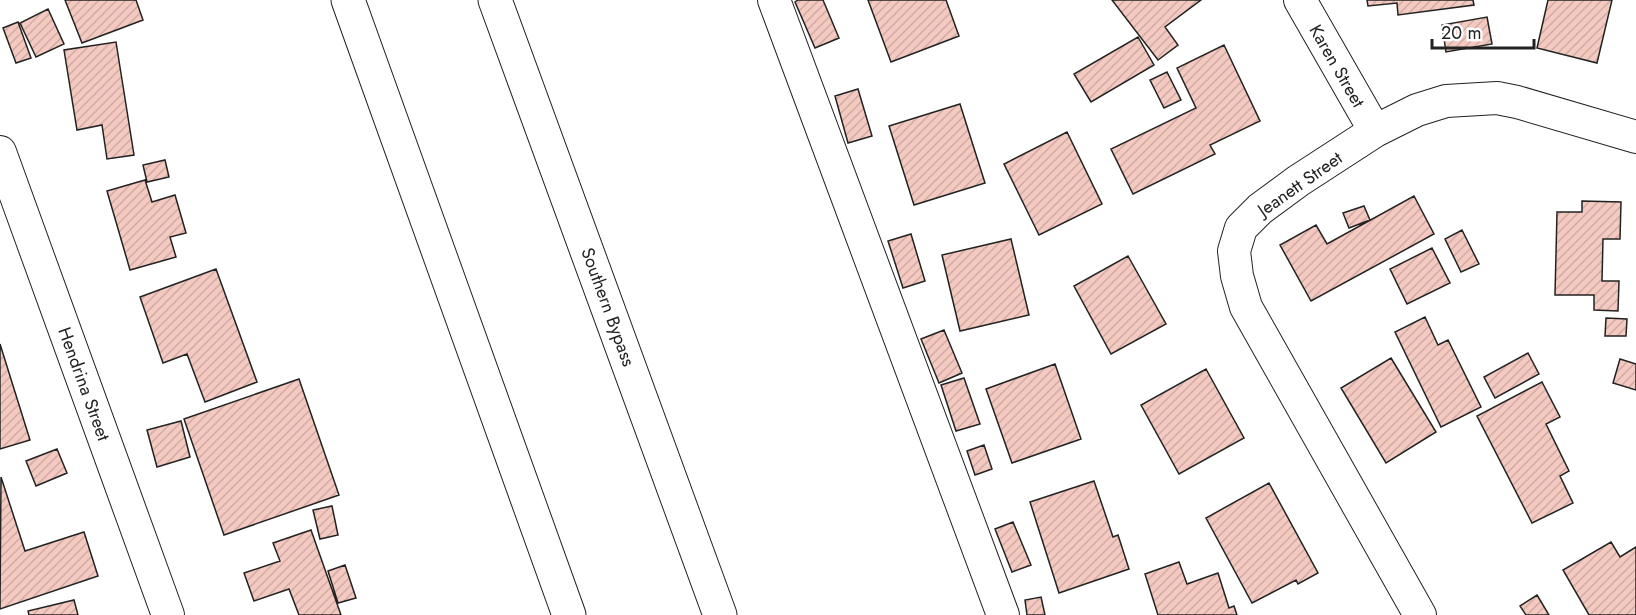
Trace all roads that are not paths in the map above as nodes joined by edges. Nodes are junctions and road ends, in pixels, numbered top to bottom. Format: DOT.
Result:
graph roads {
  1 [pos="348,0"];
  2 [pos="495,0"];
  3 [pos="774,0"];
  4 [pos="1300,0"];
  5 [pos="1375,131"];
  6 [pos="1636,137"];
  7 [pos="0,152"];
  8 [pos="168,615"];
  9 [pos="569,615"];
  10 [pos="720,615"];
  11 [pos="1003,615"];
  12 [pos="1420,615"];
  1 -- 9 [label="highway"];
  2 -- 10 [label="highway, Southern Bypass"];
  3 -- 11 [label="street"];
  4 -- 5 [label="street, Karen Street"];
  5 -- 6 [label="street, Jeanett Street"];
  5 -- 12 [label="street, Jeanett Street"];
  7 -- 8 [label="street, Hendrina Street"];
}
